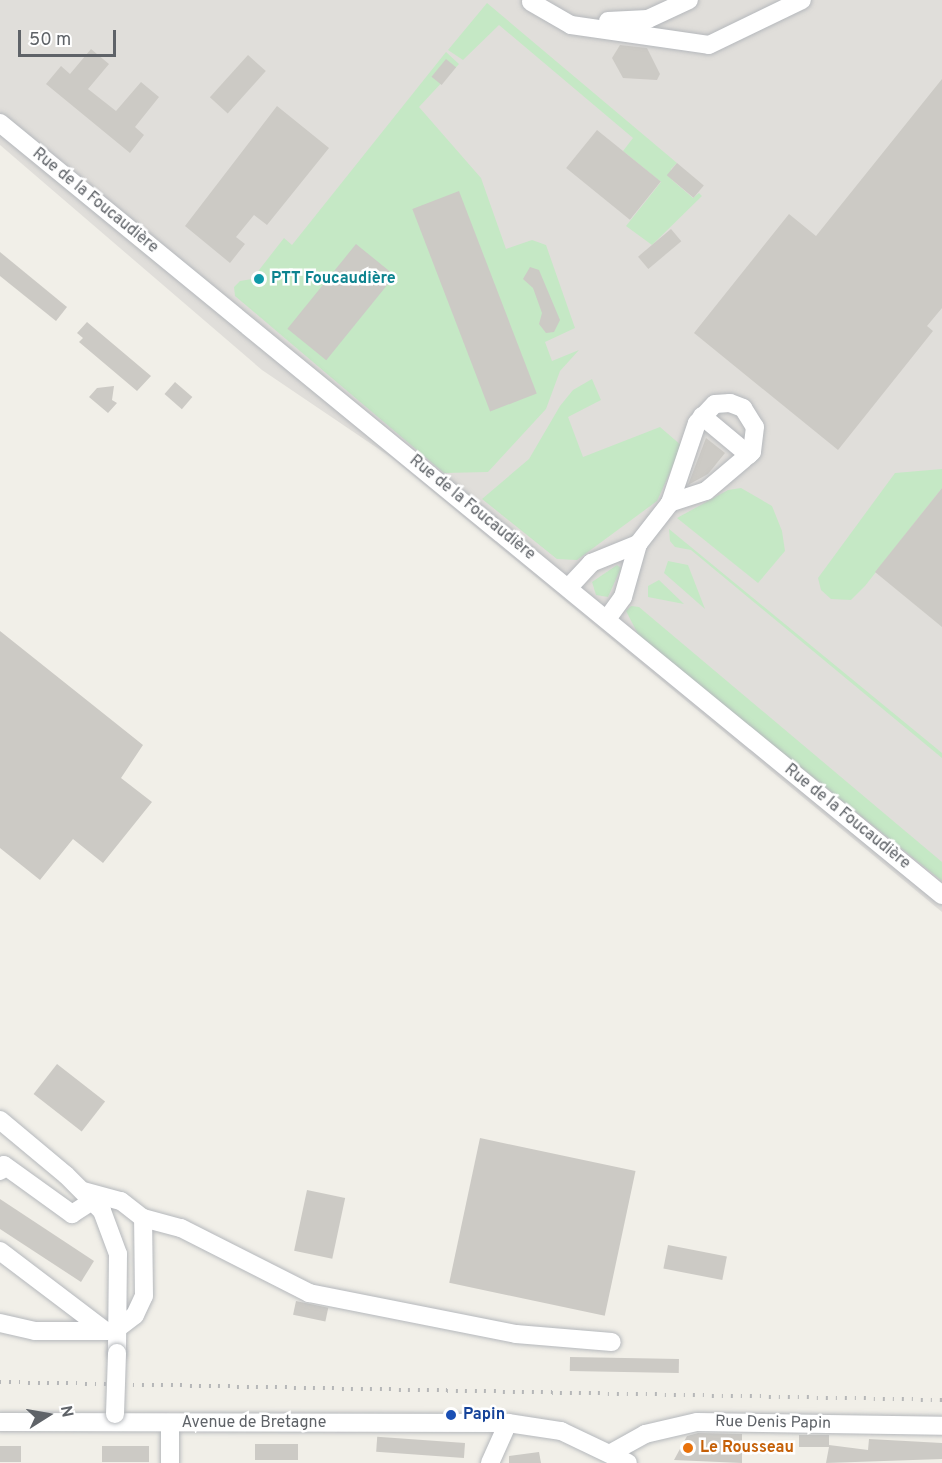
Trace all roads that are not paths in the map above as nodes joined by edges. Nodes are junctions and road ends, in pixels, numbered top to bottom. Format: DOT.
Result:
graph roads {
  1 [pos="689,0"];
  2 [pos="802,0"];
  3 [pos="524,1"];
  4 [pos="0,123"];
  5 [pos="702,416"];
  6 [pos="749,455"];
  7 [pos="670,503"];
  8 [pos="638,544"];
  9 [pos="569,588"];
  10 [pos="607,619"];
  11 [pos="942,895"];
  12 [pos="0,1120"];
  13 [pos="0,1171"];
  14 [pos="87,1196"];
  15 [pos="143,1218"];
  16 [pos="0,1251"];
  17 [pos="0,1323"];
  18 [pos="113,1330"];
  19 [pos="612,1342"];
  20 [pos="115,1419"];
  21 [pos="0,1422"];
  22 [pos="170,1423"];
  23 [pos="508,1423"];
  24 [pos="942,1426"];
  25 [pos="611,1453"];
  26 [pos="170,1463"];
  27 [pos="490,1463"];
  28 [pos="628,1463"];
  1 -- 3 [label="street"];
  2 -- 3 [label="street"];
  4 -- 9 [label="street, Rue de la Foucaudière"];
  5 -- 6 [label="street"];
  5 -- 6 [label="street"];
  5 -- 7 [label="street"];
  6 -- 7 [label="street"];
  7 -- 8 [label="street"];
  8 -- 9 [label="street"];
  8 -- 10 [label="street"];
  9 -- 10 [label="street, Rue de la Foucaudière"];
  10 -- 11 [label="street, Rue de la Foucaudière"];
  12 -- 14 [label="street"];
  13 -- 14 [label="street"];
  14 -- 15 [label="street"];
  14 -- 18 [label="street"];
  15 -- 18 [label="street"];
  15 -- 19 [label="street"];
  16 -- 18 [label="street"];
  17 -- 18 [label="street"];
  18 -- 20 [label="street, bridge"];
  20 -- 21 [label="street, Avenue de Bretagne"];
  20 -- 22 [label="street, Avenue de Bretagne"];
  22 -- 23 [label="street, Avenue de Bretagne"];
  22 -- 26 [label="street"];
  23 -- 25 [label="street, Avenue de Bretagne"];
  23 -- 27 [label="street"];
  24 -- 25 [label="street, Rue Denis Papin"];
  25 -- 28 [label="street, Avenue de Bretagne"];
}
